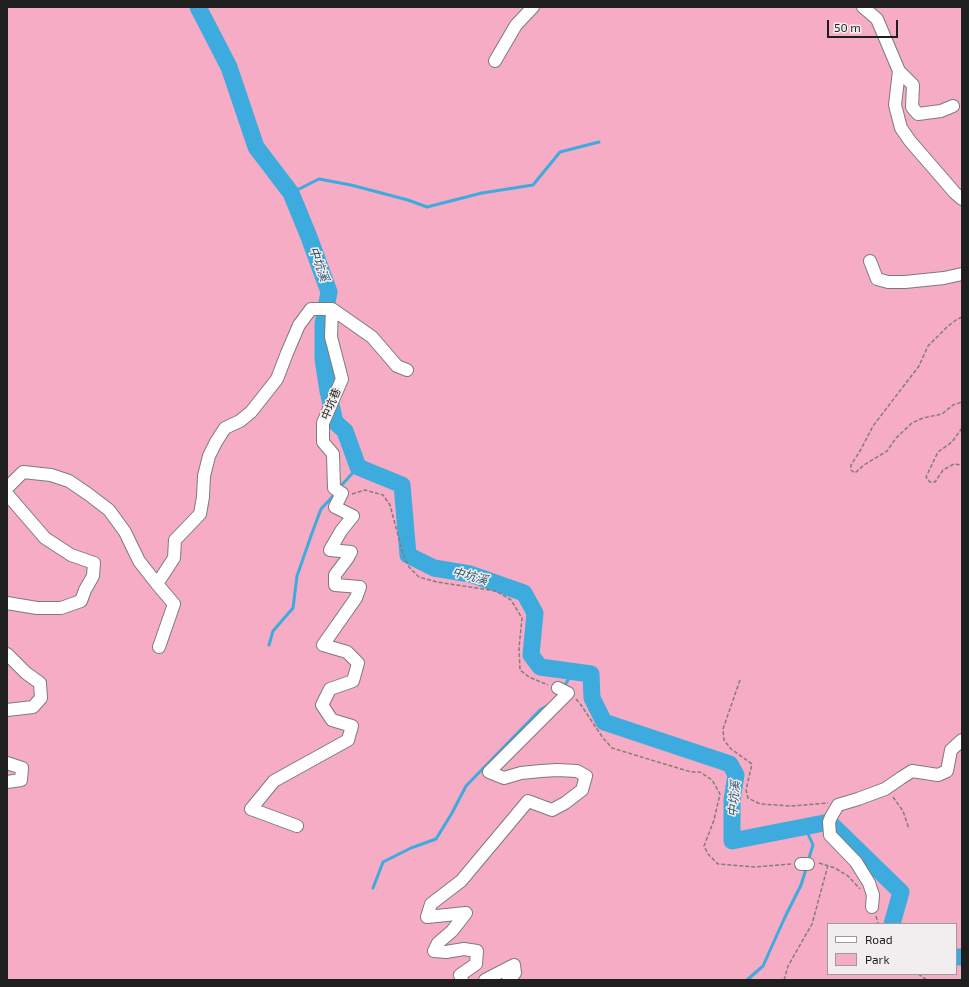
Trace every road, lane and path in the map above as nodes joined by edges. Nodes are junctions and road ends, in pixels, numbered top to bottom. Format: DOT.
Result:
graph roads {
  1 [pos="533,7"];
  2 [pos="863,7"];
  3 [pos="496,61"];
  4 [pos="899,71"];
  5 [pos="953,106"];
  6 [pos="962,199"];
  7 [pos="870,261"];
  8 [pos="962,274"];
  9 [pos="331,309"];
  10 [pos="962,317"];
  11 [pos="407,370"];
  12 [pos="962,402"];
  13 [pos="962,428"];
  14 [pos="962,465"];
  15 [pos="7,488"];
  16 [pos="339,491"];
  17 [pos="7,494"];
  18 [pos="157,584"];
  19 [pos="7,603"];
  20 [pos="159,647"];
  21 [pos="7,654"];
  22 [pos="740,680"];
  23 [pos="563,690"];
  24 [pos="7,710"];
  25 [pos="962,740"];
  26 [pos="7,763"];
  27 [pos="7,782"];
  28 [pos="885,789"];
  29 [pos="838,804"];
  30 [pos="297,826"];
  31 [pos="909,829"];
  32 [pos="828,865"];
  33 [pos="862,892"];
  34 [pos="872,907"];
  35 [pos="878,923"];
  36 [pos="462,980"];
  37 [pos="485,980"];
  38 [pos="508,980"];
  39 [pos="784,980"];
  1 -- 3 [label="street"];
  2 -- 4 [label="street"];
  4 -- 5 [label="street"];
  4 -- 6 [label="street"];
  7 -- 8 [label="street"];
  9 -- 11 [label="street"];
  9 -- 16 [label="street, 中坑巷"];
  9 -- 18 [label="street"];
  10 -- 12 [label="path"];
  13 -- 14 [label="path"];
  15 -- 18 [label="street"];
  16 -- 23 [label="path"];
  16 -- 30 [label="street, 中坑巷"];
  17 -- 19 [label="street"];
  18 -- 20 [label="street"];
  21 -- 24 [label="street"];
  22 -- 29 [label="path"];
  23 -- 32 [label="path"];
  23 -- 36 [label="street"];
  25 -- 28 [label="street"];
  26 -- 27 [label="street"];
  28 -- 29 [label="street"];
  28 -- 31 [label="path"];
  29 -- 34 [label="street"];
  32 -- 33 [label="path"];
  32 -- 39 [label="path"];
  34 -- 35 [label="path"];
  37 -- 38 [label="street"];
}
